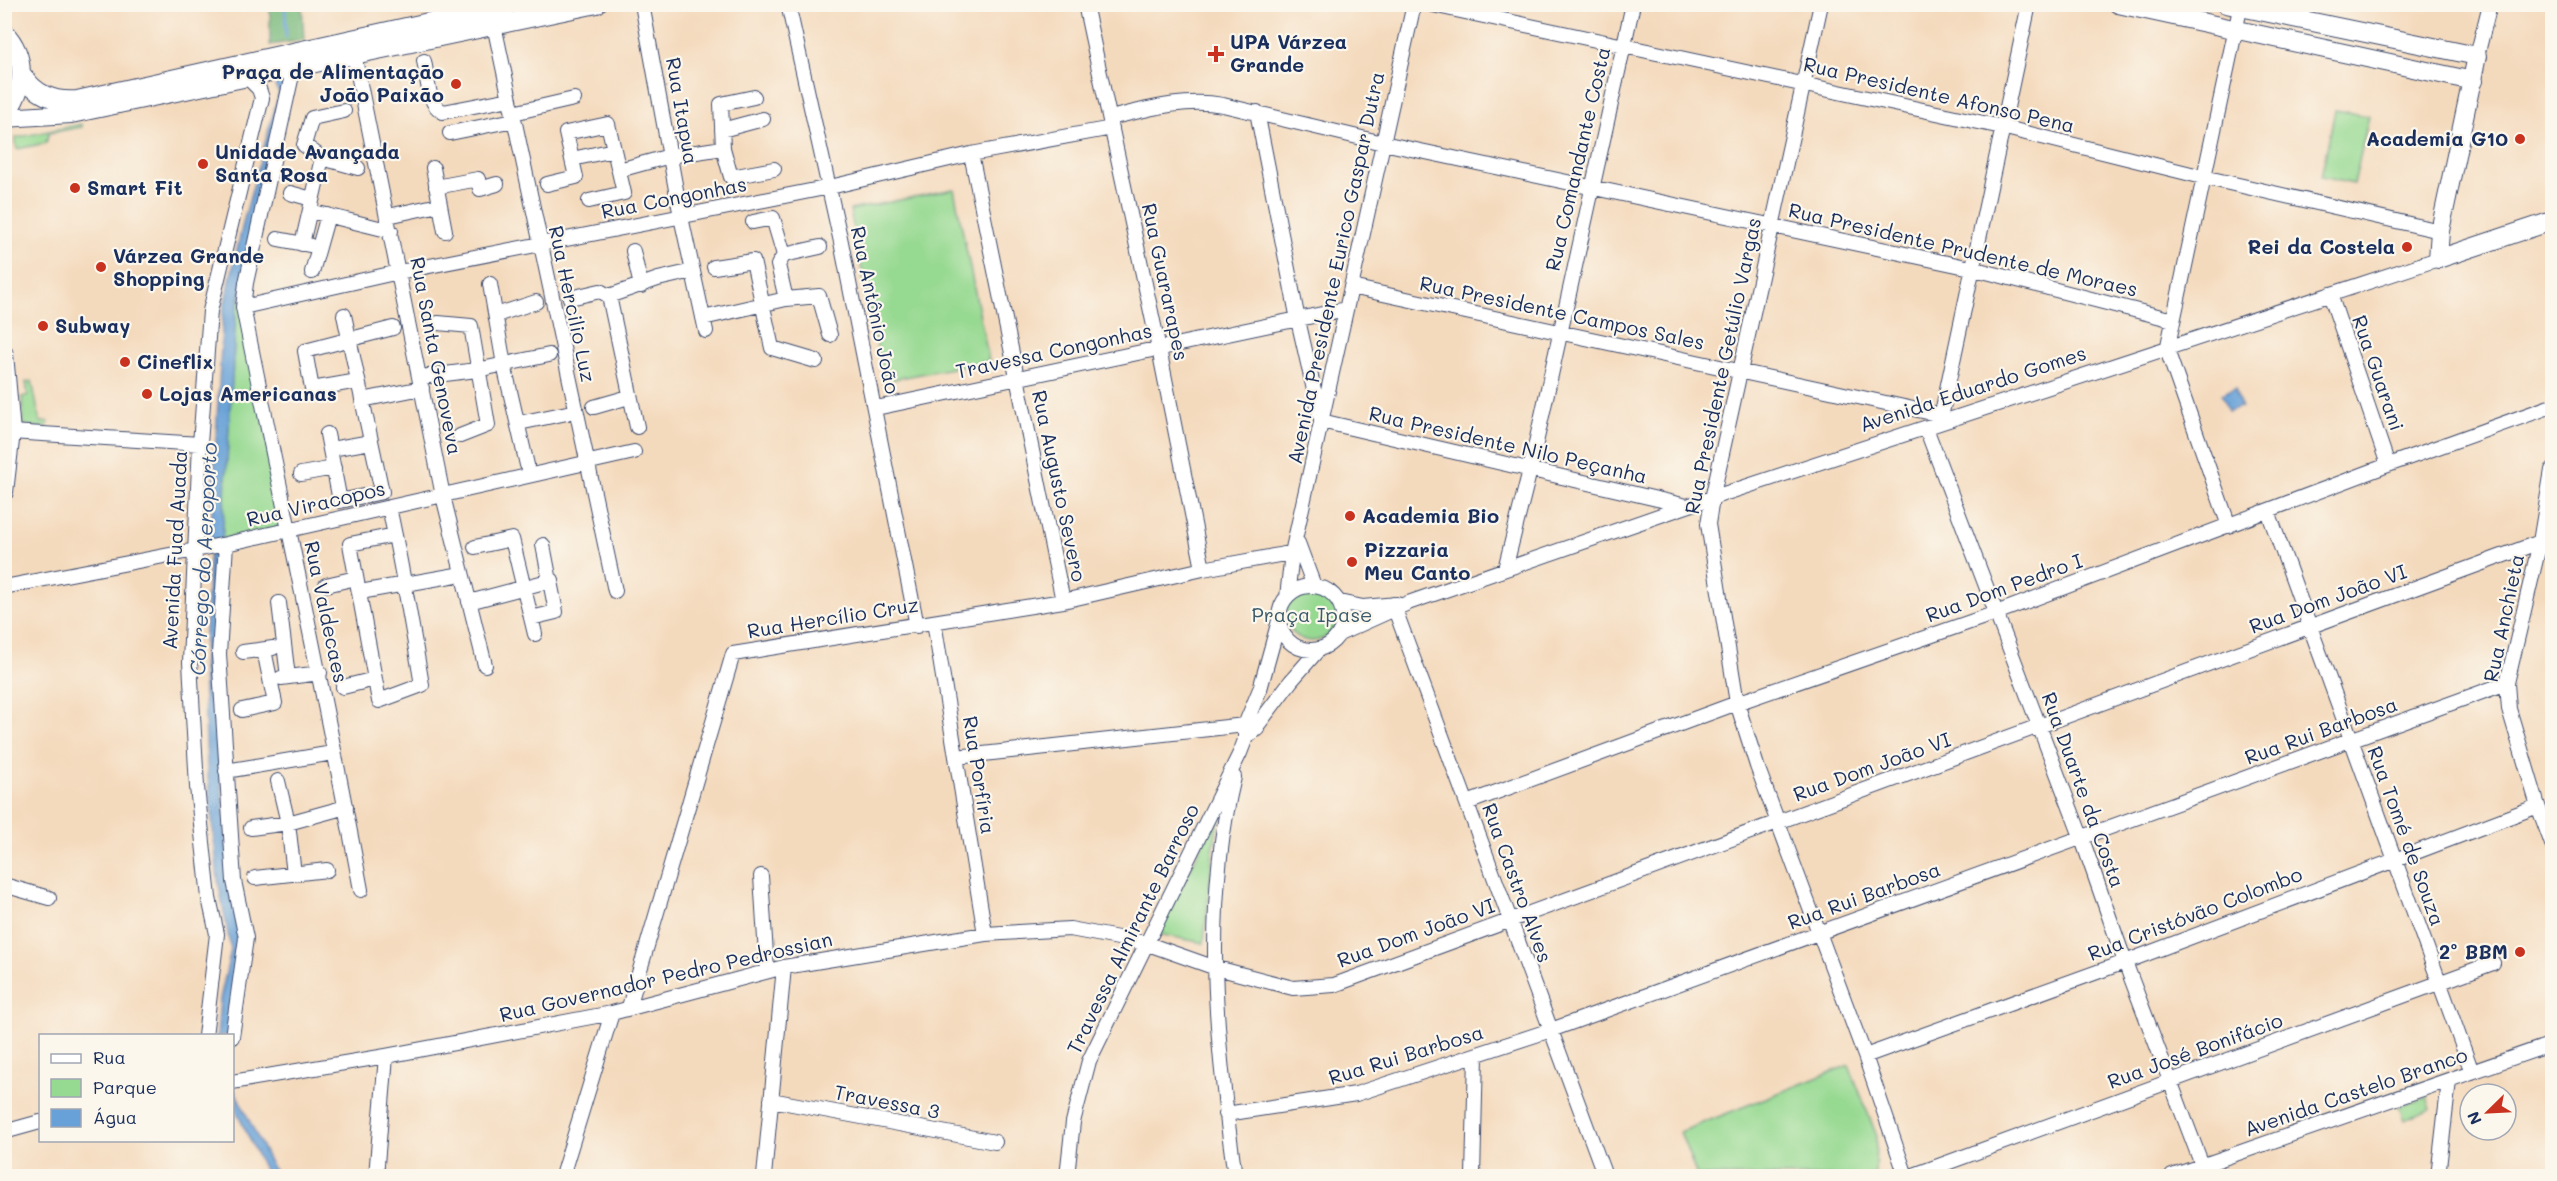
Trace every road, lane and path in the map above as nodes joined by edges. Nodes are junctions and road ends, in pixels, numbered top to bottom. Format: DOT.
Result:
graph roads {
  1 [pos="510,4"];
  2 [pos="597,4"];
  3 [pos="642,4"];
  4 [pos="788,4"];
  5 [pos="1085,4"];
  6 [pos="1413,4"];
  7 [pos="1428,4"];
  8 [pos="1632,4"];
  9 [pos="1821,4"];
  10 [pos="2029,4"];
  11 [pos="2118,4"];
  12 [pos="2490,4"];
  13 [pos="2236,6"];
  14 [pos="491,12"];
  15 [pos="2236,30"];
  16 [pos="4,32"];
  17 [pos="1624,46"];
  18 [pos="354,54"];
  19 [pos="2477,56"];
  20 [pos="424,62"];
  21 [pos="294,66"];
  22 [pos="21,73"];
  23 [pos="247,77"];
  24 [pos="2473,81"];
  25 [pos="1803,85"];
  26 [pos="754,97"];
  27 [pos="574,99"];
  28 [pos="344,111"];
  29 [pos="512,111"];
  30 [pos="1257,112"];
  31 [pos="4,116"];
  32 [pos="763,119"];
  33 [pos="1111,123"];
  34 [pos="2002,127"];
  35 [pos="722,130"];
  36 [pos="450,133"];
  37 [pos="1383,143"];
  38 [pos="723,148"];
  39 [pos="614,150"];
  40 [pos="971,154"];
  41 [pos="670,156"];
  42 [pos="322,158"];
  43 [pos="572,159"];
  44 [pos="358,168"];
  45 [pos="433,168"];
  46 [pos="774,169"];
  47 [pos="619,170"];
  48 [pos="2203,177"];
  49 [pos="497,184"];
  50 [pos="547,184"];
  51 [pos="1591,186"];
  52 [pos="436,187"];
  53 [pos="830,187"];
  54 [pos="290,193"];
  55 [pos="589,201"];
  56 [pos="311,205"];
  57 [pos="439,205"];
  58 [pos="328,215"];
  59 [pos="388,216"];
  60 [pos="681,217"];
  61 [pos="2553,221"];
  62 [pos="753,222"];
  63 [pos="1772,225"];
  64 [pos="391,231"];
  65 [pos="445,231"];
  66 [pos="2440,231"];
  67 [pos="279,239"];
  68 [pos="302,244"];
  69 [pos="540,246"];
  70 [pos="320,247"];
  71 [pos="820,247"];
  72 [pos="633,251"];
  73 [pos="784,255"];
  74 [pos="2438,259"];
  75 [pos="714,267"];
  76 [pos="1971,268"];
  77 [pos="693,271"];
  78 [pos="312,272"];
  79 [pos="399,272"];
  80 [pos="490,284"];
  81 [pos="641,286"];
  82 [pos="1351,287"];
  83 [pos="2330,294"];
  84 [pos="609,296"];
  85 [pos="570,298"];
  86 [pos="786,299"];
  87 [pos="536,302"];
  88 [pos="763,304"];
  89 [pos="243,307"];
  90 [pos="1346,309"];
  91 [pos="344,315"];
  92 [pos="496,315"];
  93 [pos="1298,320"];
  94 [pos="2173,320"];
  95 [pos="438,323"];
  96 [pos="393,328"];
  97 [pos="1559,332"];
  98 [pos="830,335"];
  99 [pos="349,339"];
  100 [pos="1159,349"];
  101 [pos="2167,350"];
  102 [pos="4,354"];
  103 [pos="549,356"];
  104 [pos="816,361"];
  105 [pos="504,365"];
  106 [pos="477,370"];
  107 [pos="1740,372"];
  108 [pos="1017,379"];
  109 [pos="358,381"];
  110 [pos="422,383"];
  111 [pos="629,397"];
  112 [pos="362,400"];
  113 [pos="2553,406"];
  114 [pos="594,407"];
  115 [pos="876,408"];
  116 [pos="567,413"];
  117 [pos="1321,421"];
  118 [pos="1936,422"];
  119 [pos="519,423"];
  120 [pos="637,427"];
  121 [pos="11,432"];
  122 [pos="327,434"];
  123 [pos="460,436"];
  124 [pos="371,442"];
  125 [pos="200,444"];
  126 [pos="331,449"];
  127 [pos="634,452"];
  128 [pos="586,464"];
  129 [pos="527,465"];
  130 [pos="2388,465"];
  131 [pos="334,468"];
  132 [pos="1530,470"];
  133 [pos="2553,470"];
  134 [pos="301,474"];
  135 [pos="4,492"];
  136 [pos="443,496"];
  137 [pos="1712,499"];
  138 [pos="1687,506"];
  139 [pos="389,507"];
  140 [pos="2268,511"];
  141 [pos="2229,526"];
  142 [pos="288,530"];
  143 [pos="395,535"];
  144 [pos="2540,542"];
  145 [pos="225,544"];
  146 [pos="543,545"];
  147 [pos="475,547"];
  148 [pos="1297,548"];
  149 [pos="200,549"];
  150 [pos="1203,569"];
  151 [pos="1505,569"];
  152 [pos="462,574"];
  153 [pos="552,580"];
  154 [pos="404,584"];
  155 [pos="326,585"];
  156 [pos="358,585"];
  157 [pos="1314,586"];
  158 [pos="4,587"];
  159 [pos="523,588"];
  160 [pos="615,591"];
  161 [pos="1287,597"];
  162 [pos="1063,601"];
  163 [pos="469,602"];
  164 [pos="1339,602"];
  165 [pos="279,603"];
  166 [pos="1399,605"];
  167 [pos="1996,613"];
  168 [pos="1280,617"];
  169 [pos="531,618"];
  170 [pos="934,622"];
  171 [pos="917,626"];
  172 [pos="2310,626"];
  173 [pos="535,634"];
  174 [pos="1339,634"];
  175 [pos="284,647"];
  176 [pos="1319,649"];
  177 [pos="264,650"];
  178 [pos="243,652"];
  179 [pos="485,665"];
  180 [pos="320,673"];
  181 [pos="288,677"];
  182 [pos="375,678"];
  183 [pos="270,680"];
  184 [pos="2507,684"];
  185 [pos="344,687"];
  186 [pos="1737,703"];
  187 [pos="242,710"];
  188 [pos="2039,726"];
  189 [pos="1251,727"];
  190 [pos="2351,741"];
  191 [pos="1242,746"];
  192 [pos="333,753"];
  193 [pos="956,758"];
  194 [pos="226,771"];
  195 [pos="278,781"];
  196 [pos="1467,803"];
  197 [pos="2538,806"];
  198 [pos="346,807"];
  199 [pos="1778,822"];
  200 [pos="288,824"];
  201 [pos="250,828"];
  202 [pos="2082,839"];
  203 [pos="2553,844"];
  204 [pos="2394,860"];
  205 [pos="327,870"];
  206 [pos="294,874"];
  207 [pos="761,876"];
  208 [pos="255,878"];
  209 [pos="4,885"];
  210 [pos="361,890"];
  211 [pos="50,898"];
  212 [pos="1510,919"];
  213 [pos="1818,933"];
  214 [pos="986,934"];
  215 [pos="1145,943"];
  216 [pos="2125,962"];
  217 [pos="2493,963"];
  218 [pos="784,967"];
  219 [pos="1214,967"];
  220 [pos="767,971"];
  221 [pos="2439,982"];
  222 [pos="629,1007"];
  223 [pos="612,1013"];
  224 [pos="1551,1030"];
  225 [pos="205,1034"];
  226 [pos="232,1034"];
  227 [pos="2553,1044"];
  228 [pos="1476,1055"];
  229 [pos="386,1056"];
  230 [pos="1865,1056"];
  231 [pos="2472,1072"];
  232 [pos="234,1080"];
  233 [pos="2169,1080"];
  234 [pos="2449,1081"];
  235 [pos="771,1100"];
  236 [pos="1226,1113"];
  237 [pos="39,1122"];
  238 [pos="4,1132"];
  239 [pos="995,1142"];
  240 [pos="2202,1165"];
  241 [pos="376,1176"];
  242 [pos="562,1176"];
  243 [pos="764,1176"];
  244 [pos="1067,1176"];
  245 [pos="1235,1176"];
  246 [pos="1473,1176"];
  247 [pos="1605,1176"];
  248 [pos="1909,1176"];
  249 [pos="2172,1176"];
  250 [pos="2438,1176"];
  1 -- 14 [label="main road"];
  2 -- 14 [label="main road"];
  3 -- 41 [label="street, Rua Itapua"];
  4 -- 53 [label="street, Rua Antônio João"];
  5 -- 33 [label="street, Rua Guararapes"];
  6 -- 37 [label="street, Avenida Presidente Eurico Gaspar Dutra"];
  7 -- 17 [label="street, Rua Presidente Afonso Pena"];
  8 -- 17 [label="street, Rua Comandante Costa"];
  9 -- 25 [label="street, Rua Presidente Getúlio Vargas"];
  10 -- 34 [label="street"];
  11 -- 15 [label="main road"];
  12 -- 19 [label="street"];
  13 -- 15 [label="street"];
  13 -- 19 [label="main road"];
  14 -- 18 [label="main road"];
  14 -- 22 [label="main road"];
  14 -- 29 [label="street, Rua Hercilio Luz"];
  15 -- 24 [label="main road"];
  15 -- 48 [label="street"];
  16 -- 22 [label="main road"];
  17 -- 25 [label="street, Rua Presidente Afonso Pena"];
  17 -- 51 [label="street, Rua Comandante Costa"];
  18 -- 21 [label="main road"];
  18 -- 59 [label="street, Rua Santa Genoveva"];
  19 -- 24 [label="main road"];
  20 -- 29 [label="street"];
  21 -- 23 [label="main road"];
  21 -- 89 [label="street"];
  22 -- 31 [label="main road"];
  23 -- 31 [label="main road"];
  23 -- 125 [label="street, Avenida Fuad Auada"];
  24 -- 66 [label="main road"];
  25 -- 34 [label="street, Rua Presidente Afonso Pena"];
  25 -- 63 [label="street, Rua Presidente Getúlio Vargas"];
  26 -- 35 [label="street"];
  27 -- 29 [label="street"];
  28 -- 42 [label="street"];
  29 -- 36 [label="street"];
  29 -- 69 [label="street, Rua Hercilio Luz"];
  30 -- 33 [label="street, Rua Presidente Prudente de Moraes"];
  30 -- 37 [label="street, Rua Presidente Prudente de Moraes"];
  30 -- 93 [label="street"];
  32 -- 35 [label="street"];
  33 -- 40 [label="street, Rua Congonhas"];
  33 -- 100 [label="street, Rua Guararapes"];
  34 -- 48 [label="street, Rua Presidente Afonso Pena"];
  34 -- 76 [label="street"];
  35 -- 38 [label="street"];
  37 -- 51 [label="street, Rua Presidente Prudente de Moraes"];
  37 -- 82 [label="street, Avenida Presidente Eurico Gaspar Dutra"];
  38 -- 41 [label="street"];
  38 -- 46 [label="street"];
  39 -- 43 [label="street"];
  39 -- 43 [label="street"];
  39 -- 47 [label="street"];
  40 -- 53 [label="street, Rua Congonhas"];
  40 -- 108 [label="street, Rua Augusto Severo"];
  41 -- 47 [label="street"];
  41 -- 60 [label="street, Rua Itapua"];
  42 -- 44 [label="street"];
  42 -- 56 [label="street"];
  43 -- 50 [label="street"];
  45 -- 52 [label="street"];
  47 -- 55 [label="street"];
  48 -- 66 [label="street, Rua Presidente Afonso Pena"];
  48 -- 94 [label="street"];
  49 -- 52 [label="street"];
  51 -- 63 [label="street, Rua Presidente Prudente de Moraes"];
  51 -- 97 [label="street, Rua Comandante Costa"];
  52 -- 57 [label="street"];
  53 -- 60 [label="street, Rua Congonhas"];
  53 -- 115 [label="street, Rua Antônio João"];
  54 -- 56 [label="street"];
  56 -- 58 [label="street"];
  56 -- 68 [label="street"];
  57 -- 59 [label="street"];
  57 -- 65 [label="street"];
  58 -- 64 [label="street"];
  58 -- 70 [label="street"];
  59 -- 64 [label="street, Rua Santa Genoveva"];
  60 -- 69 [label="street, Rua Congonhas"];
  60 -- 77 [label="street, Rua Itapua"];
  61 -- 74 [label="main road, Avenida Eduardo Gomes"];
  62 -- 73 [label="street"];
  63 -- 76 [label="street, Rua Presidente Prudente de Moraes"];
  63 -- 107 [label="street, Rua Presidente Getúlio Vargas"];
  64 -- 79 [label="street, Rua Santa Genoveva"];
  66 -- 74 [label="main road"];
  67 -- 68 [label="street"];
  68 -- 70 [label="street"];
  69 -- 79 [label="street, Rua Congonhas"];
  69 -- 128 [label="street, Rua Hercilio Luz"];
  70 -- 78 [label="street"];
  71 -- 73 [label="street"];
  72 -- 81 [label="street"];
  73 -- 86 [label="street"];
  74 -- 83 [label="street, Avenida Eduardo Gomes"];
  75 -- 88 [label="street"];
  76 -- 94 [label="street, Rua Presidente Prudente de Moraes"];
  76 -- 118 [label="street"];
  77 -- 81 [label="street"];
  77 -- 88 [label="street, Rua Itapua"];
  79 -- 89 [label="street, Rua Congonhas"];
  79 -- 110 [label="street, Rua Santa Genoveva"];
  80 -- 92 [label="street"];
  81 -- 84 [label="street"];
  82 -- 90 [label="street, Avenida Presidente Eurico Gaspar Dutra"];
  82 -- 97 [label="street, Rua Presidente Campos Sales"];
  83 -- 101 [label="street, Avenida Eduardo Gomes"];
  83 -- 130 [label="street, Rua Guarani"];
  84 -- 85 [label="street"];
  84 -- 111 [label="street"];
  86 -- 88 [label="street"];
  86 -- 98 [label="street"];
  87 -- 92 [label="street"];
  88 -- 104 [label="street"];
  89 -- 142 [label="street, Rua Valdecaes"];
  90 -- 93 [label="street, Travessa Congonhas"];
  90 -- 117 [label="street, Avenida Presidente Eurico Gaspar Dutra"];
  91 -- 99 [label="street"];
  92 -- 105 [label="street"];
  93 -- 100 [label="street, Travessa Congonhas"];
  93 -- 117 [label="street"];
  94 -- 101 [label="street"];
  95 -- 106 [label="street"];
  96 -- 99 [label="street"];
  97 -- 107 [label="street, Rua Presidente Campos Sales"];
  97 -- 132 [label="street, Rua Comandante Costa"];
  99 -- 109 [label="street"];
  99 -- 109 [label="street"];
  100 -- 108 [label="street, Travessa Congonhas"];
  100 -- 150 [label="street, Rua Guararapes"];
  101 -- 118 [label="street, Avenida Eduardo Gomes"];
  101 -- 141 [label="street"];
  102 -- 121 [label="main road"];
  103 -- 105 [label="street"];
  105 -- 106 [label="street"];
  105 -- 119 [label="street"];
  106 -- 110 [label="street"];
  106 -- 123 [label="street"];
  107 -- 118 [label="street, Rua Presidente Campos Sales"];
  107 -- 137 [label="street, Rua Presidente Getúlio Vargas"];
  108 -- 115 [label="street, Travessa Congonhas"];
  108 -- 162 [label="street, Rua Augusto Severo"];
  109 -- 112 [label="street"];
  110 -- 112 [label="street"];
  110 -- 136 [label="street, Rua Santa Genoveva"];
  111 -- 114 [label="street"];
  111 -- 120 [label="street"];
  112 -- 124 [label="street"];
  113 -- 130 [label="street, Rua Dom Pedro I"];
  115 -- 171 [label="street, Rua Antônio João"];
  116 -- 119 [label="street"];
  117 -- 132 [label="street, Rua Presidente Nilo Peçanha"];
  117 -- 148 [label="street, Avenida Presidente Eurico Gaspar Dutra"];
  118 -- 137 [label="street, Avenida Eduardo Gomes"];
  118 -- 167 [label="street, Rua Duarte da Costa"];
  119 -- 129 [label="street"];
  121 -- 125 [label="street"];
  121 -- 135 [label="main road"];
  122 -- 126 [label="street"];
  124 -- 126 [label="street"];
  124 -- 131 [label="street"];
  125 -- 149 [label="street, Avenida Fuad Auada"];
  126 -- 131 [label="street"];
  127 -- 128 [label="street, Rua Viracopos"];
  128 -- 136 [label="street, Rua Viracopos"];
  128 -- 160 [label="street, Rua Hercilio Luz"];
  130 -- 140 [label="street, Rua Dom Pedro I"];
  131 -- 134 [label="street"];
  132 -- 138 [label="street, Rua Presidente Nilo Peçanha"];
  132 -- 151 [label="street, Rua Comandante Costa"];
  133 -- 144 [label="street, Rua Anchieta"];
  136 -- 139 [label="street, Rua Viracopos"];
  136 -- 152 [label="street, Rua Santa Genoveva"];
  137 -- 138 [label="street, Avenida Eduardo Gomes"];
  137 -- 186 [label="street, Rua Presidente Getúlio Vargas"];
  138 -- 151 [label="street, Avenida Eduardo Gomes"];
  139 -- 142 [label="street, Rua Viracopos"];
  139 -- 143 [label="street"];
  140 -- 141 [label="street, Rua Dom Pedro I"];
  140 -- 172 [label="street, Rua Tomé de Souza"];
  141 -- 167 [label="street, Rua Dom Pedro I"];
  142 -- 145 [label="street, Rua Viracopos"];
  142 -- 180 [label="street, Rua Valdecaes"];
  143 -- 154 [label="street"];
  143 -- 156 [label="street"];
  144 -- 172 [label="street, Rua Dom João VI"];
  144 -- 184 [label="street, Rua Anchieta"];
  145 -- 149 [label="street, Rua Viracopos"];
  145 -- 194 [label="street"];
  146 -- 153 [label="street"];
  147 -- 159 [label="street"];
  148 -- 150 [label="street, Rua Hercílio Cruz"];
  148 -- 157 [label="street"];
  148 -- 161 [label="street, Avenida Presidente Eurico Gaspar Dutra"];
  149 -- 158 [label="street, Rua Viracopos"];
  149 -- 225 [label="street, Avenida Fuad Auada"];
  150 -- 162 [label="street, Rua Hercílio Cruz"];
  151 -- 166 [label="street, Avenida Eduardo Gomes"];
  152 -- 154 [label="street"];
  152 -- 163 [label="street, Rua Santa Genoveva"];
  153 -- 159 [label="street"];
  153 -- 169 [label="street"];
  154 -- 156 [label="street"];
  154 -- 182 [label="street"];
  155 -- 156 [label="street"];
  156 -- 182 [label="street"];
  157 -- 161 [label="street"];
  157 -- 164 [label="street"];
  159 -- 163 [label="street"];
  159 -- 169 [label="street"];
  161 -- 168 [label="street"];
  162 -- 170 [label="street, Rua Hercílio Cruz"];
  163 -- 179 [label="street, Rua Santa Genoveva"];
  164 -- 166 [label="street"];
  164 -- 174 [label="street"];
  165 -- 175 [label="street"];
  166 -- 174 [label="street, Avenida Eduardo Gomes"];
  166 -- 196 [label="street, Rua Castro Alves"];
  167 -- 186 [label="street, Rua Dom Pedro I"];
  167 -- 188 [label="street, Rua Duarte da Costa"];
  168 -- 176 [label="street"];
  168 -- 189 [label="street"];
  169 -- 173 [label="street"];
  170 -- 171 [label="street, Rua Hercílio Cruz"];
  170 -- 193 [label="street, Rua Porfíria"];
  171 -- 222 [label="street, Rua Hercílio Cruz"];
  172 -- 188 [label="street, Rua Dom João VI"];
  172 -- 190 [label="street, Rua Tomé de Souza"];
  174 -- 176 [label="street"];
  175 -- 177 [label="street"];
  175 -- 181 [label="street"];
  176 -- 189 [label="street"];
  177 -- 178 [label="street"];
  177 -- 183 [label="street"];
  180 -- 181 [label="street"];
  180 -- 192 [label="street, Rua Valdecaes"];
  181 -- 183 [label="street"];
  182 -- 185 [label="street"];
  183 -- 187 [label="street"];
  184 -- 190 [label="street, Rua Rui Barbosa"];
  184 -- 197 [label="street, Rua Anchieta"];
  186 -- 196 [label="street, Rua Dom Pedro I"];
  186 -- 199 [label="street, Rua Presidente Getúlio Vargas"];
  188 -- 199 [label="street, Rua Dom João VI"];
  188 -- 202 [label="street, Rua Duarte da Costa"];
  189 -- 191 [label="street, Travessa Almirante Barroso"];
  189 -- 193 [label="street"];
  190 -- 202 [label="street, Rua Rui Barbosa"];
  190 -- 204 [label="street, Rua Tomé de Souza"];
  191 -- 215 [label="street, Travessa Almirante Barroso"];
  191 -- 219 [label="street"];
  192 -- 194 [label="street"];
  192 -- 198 [label="street, Rua Valdecaes"];
  193 -- 214 [label="street, Rua Porfíria"];
  194 -- 226 [label="street"];
  195 -- 200 [label="street"];
  196 -- 212 [label="street, Rua Castro Alves"];
  197 -- 203 [label="street, Rua Anchieta"];
  197 -- 204 [label="street, Rua Cristóvão Colombo"];
  198 -- 200 [label="street"];
  198 -- 210 [label="street, Rua Valdecaes"];
  199 -- 212 [label="street, Rua Dom João VI"];
  199 -- 213 [label="street, Rua Presidente Getúlio Vargas"];
  200 -- 201 [label="street"];
  200 -- 206 [label="street"];
  202 -- 213 [label="street, Rua Rui Barbosa"];
  202 -- 216 [label="street, Rua Duarte da Costa"];
  204 -- 216 [label="street, Rua Cristóvão Colombo"];
  204 -- 221 [label="street, Rua Tomé de Souza"];
  205 -- 206 [label="street"];
  206 -- 208 [label="street"];
  207 -- 220 [label="street"];
  209 -- 211 [label="street"];
  212 -- 219 [label="street, Rua Dom João VI"];
  212 -- 224 [label="street, Rua Castro Alves"];
  213 -- 224 [label="street, Rua Rui Barbosa"];
  213 -- 230 [label="street, Rua Presidente Getúlio Vargas"];
  214 -- 215 [label="street, Rua Governador Pedro Pedrossian"];
  214 -- 218 [label="street, Rua Governador Pedro Pedrossian"];
  215 -- 219 [label="street, Rua Governador Pedro Pedrossian"];
  215 -- 244 [label="street, Travessa Almirante Barroso"];
  216 -- 230 [label="street, Rua Cristóvão Colombo"];
  216 -- 233 [label="street, Rua Duarte da Costa"];
  217 -- 221 [label="street, Rua José Bonifácio"];
  218 -- 220 [label="street, Rua Governador Pedro Pedrossian"];
  218 -- 235 [label="street"];
  219 -- 236 [label="street"];
  220 -- 222 [label="street, Rua Governador Pedro Pedrossian"];
  221 -- 231 [label="street, Rua Tomé de Souza"];
  221 -- 233 [label="street, Rua José Bonifácio"];
  222 -- 223 [label="street, Rua Governador Pedro Pedrossian"];
  223 -- 229 [label="street, Rua Governador Pedro Pedrossian"];
  223 -- 242 [label="street"];
  224 -- 228 [label="street, Rua Rui Barbosa"];
  224 -- 247 [label="street, Rua Castro Alves"];
  227 -- 231 [label="street, Avenida Castelo Branco"];
  228 -- 236 [label="street, Rua Rui Barbosa"];
  228 -- 246 [label="street"];
  229 -- 232 [label="street, Rua Governador Pedro Pedrossian"];
  229 -- 241 [label="street"];
  230 -- 248 [label="street, Rua Presidente Getúlio Vargas"];
  231 -- 234 [label="street, Avenida Castelo Branco"];
  233 -- 240 [label="street, Rua Duarte da Costa"];
  233 -- 248 [label="street, Rua José Bonifácio"];
  234 -- 240 [label="street, Avenida Castelo Branco"];
  234 -- 250 [label="street"];
  235 -- 239 [label="street, Travessa 3"];
  235 -- 243 [label="street"];
  236 -- 245 [label="street"];
  237 -- 238 [label="street"];
  240 -- 249 [label="street, Avenida Castelo Branco"];
}
